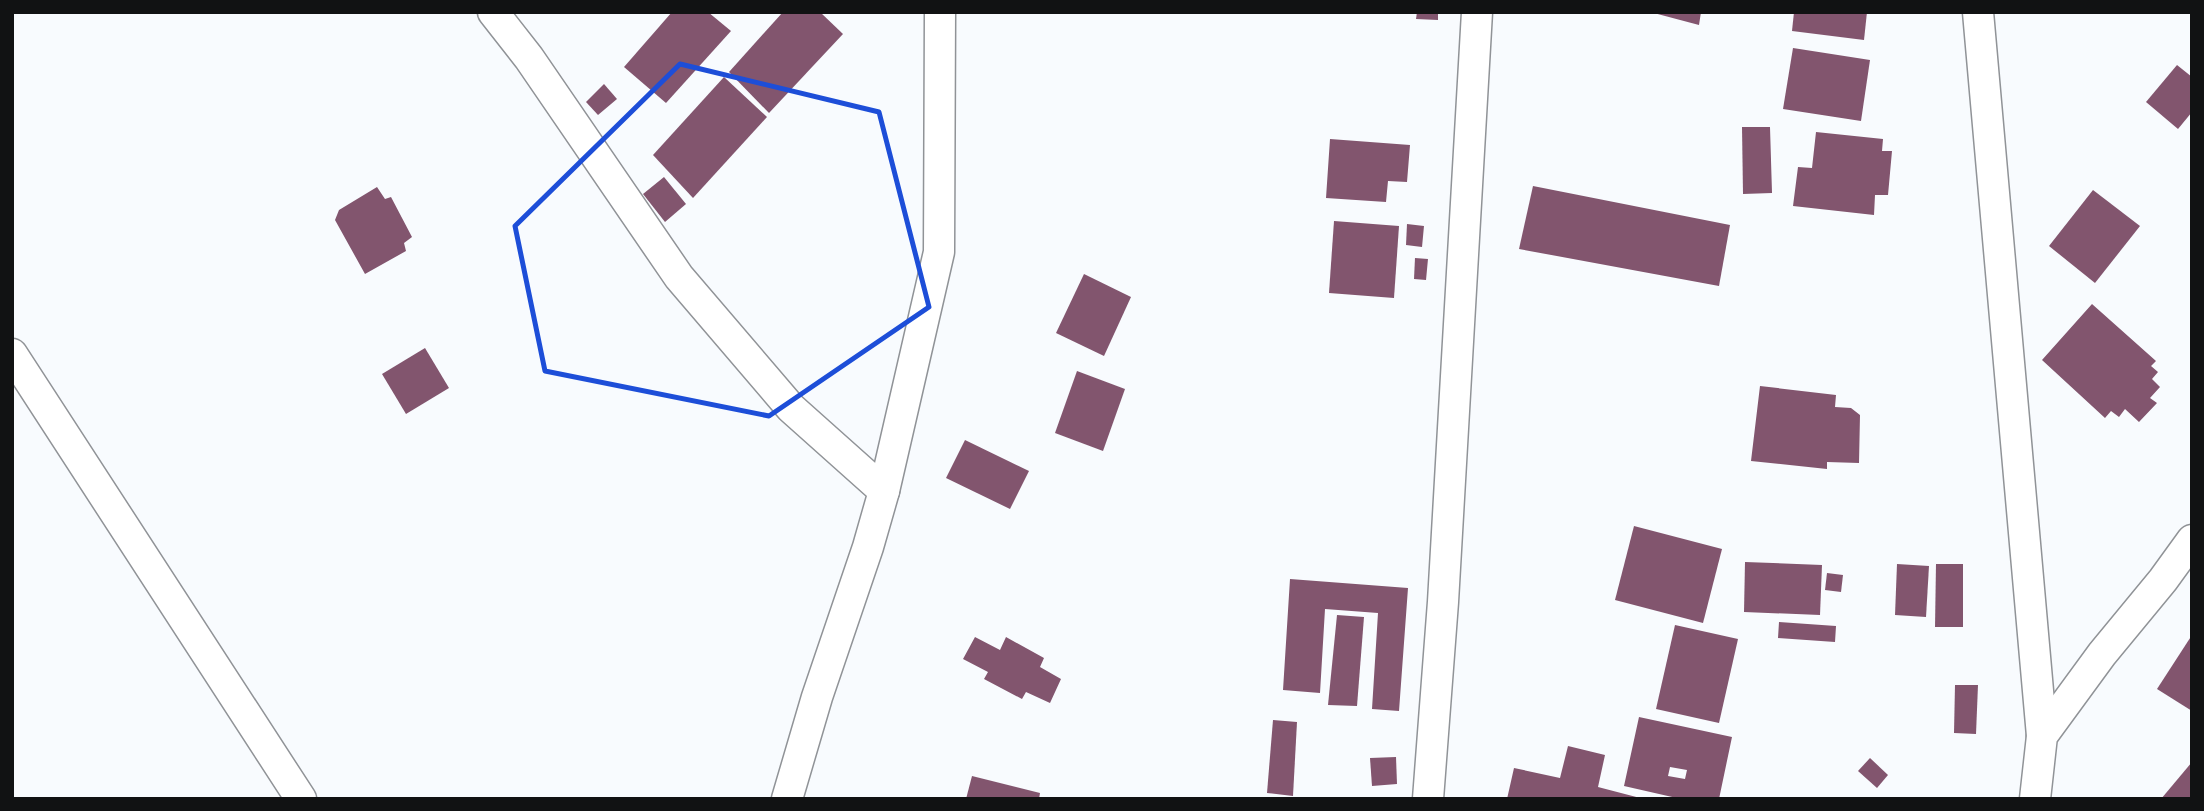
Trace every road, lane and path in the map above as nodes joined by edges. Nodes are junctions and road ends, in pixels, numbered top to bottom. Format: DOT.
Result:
graph roads {
  1 [pos="493,12"];
  2 [pos="940,12"];
  3 [pos="1477,12"];
  4 [pos="1978,12"];
  5 [pos="12,354"];
  6 [pos="884,491"];
  7 [pos="2192,540"];
  8 [pos="2042,736"];
  9 [pos="301,799"];
  10 [pos="787,799"];
  11 [pos="1428,799"];
  12 [pos="2035,799"];
  1 -- 6 [label="street"];
  2 -- 6 [label="street"];
  3 -- 11 [label="street"];
  4 -- 8 [label="street"];
  5 -- 9 [label="street"];
  6 -- 10 [label="street"];
  7 -- 8 [label="street"];
  8 -- 12 [label="street"];
}
